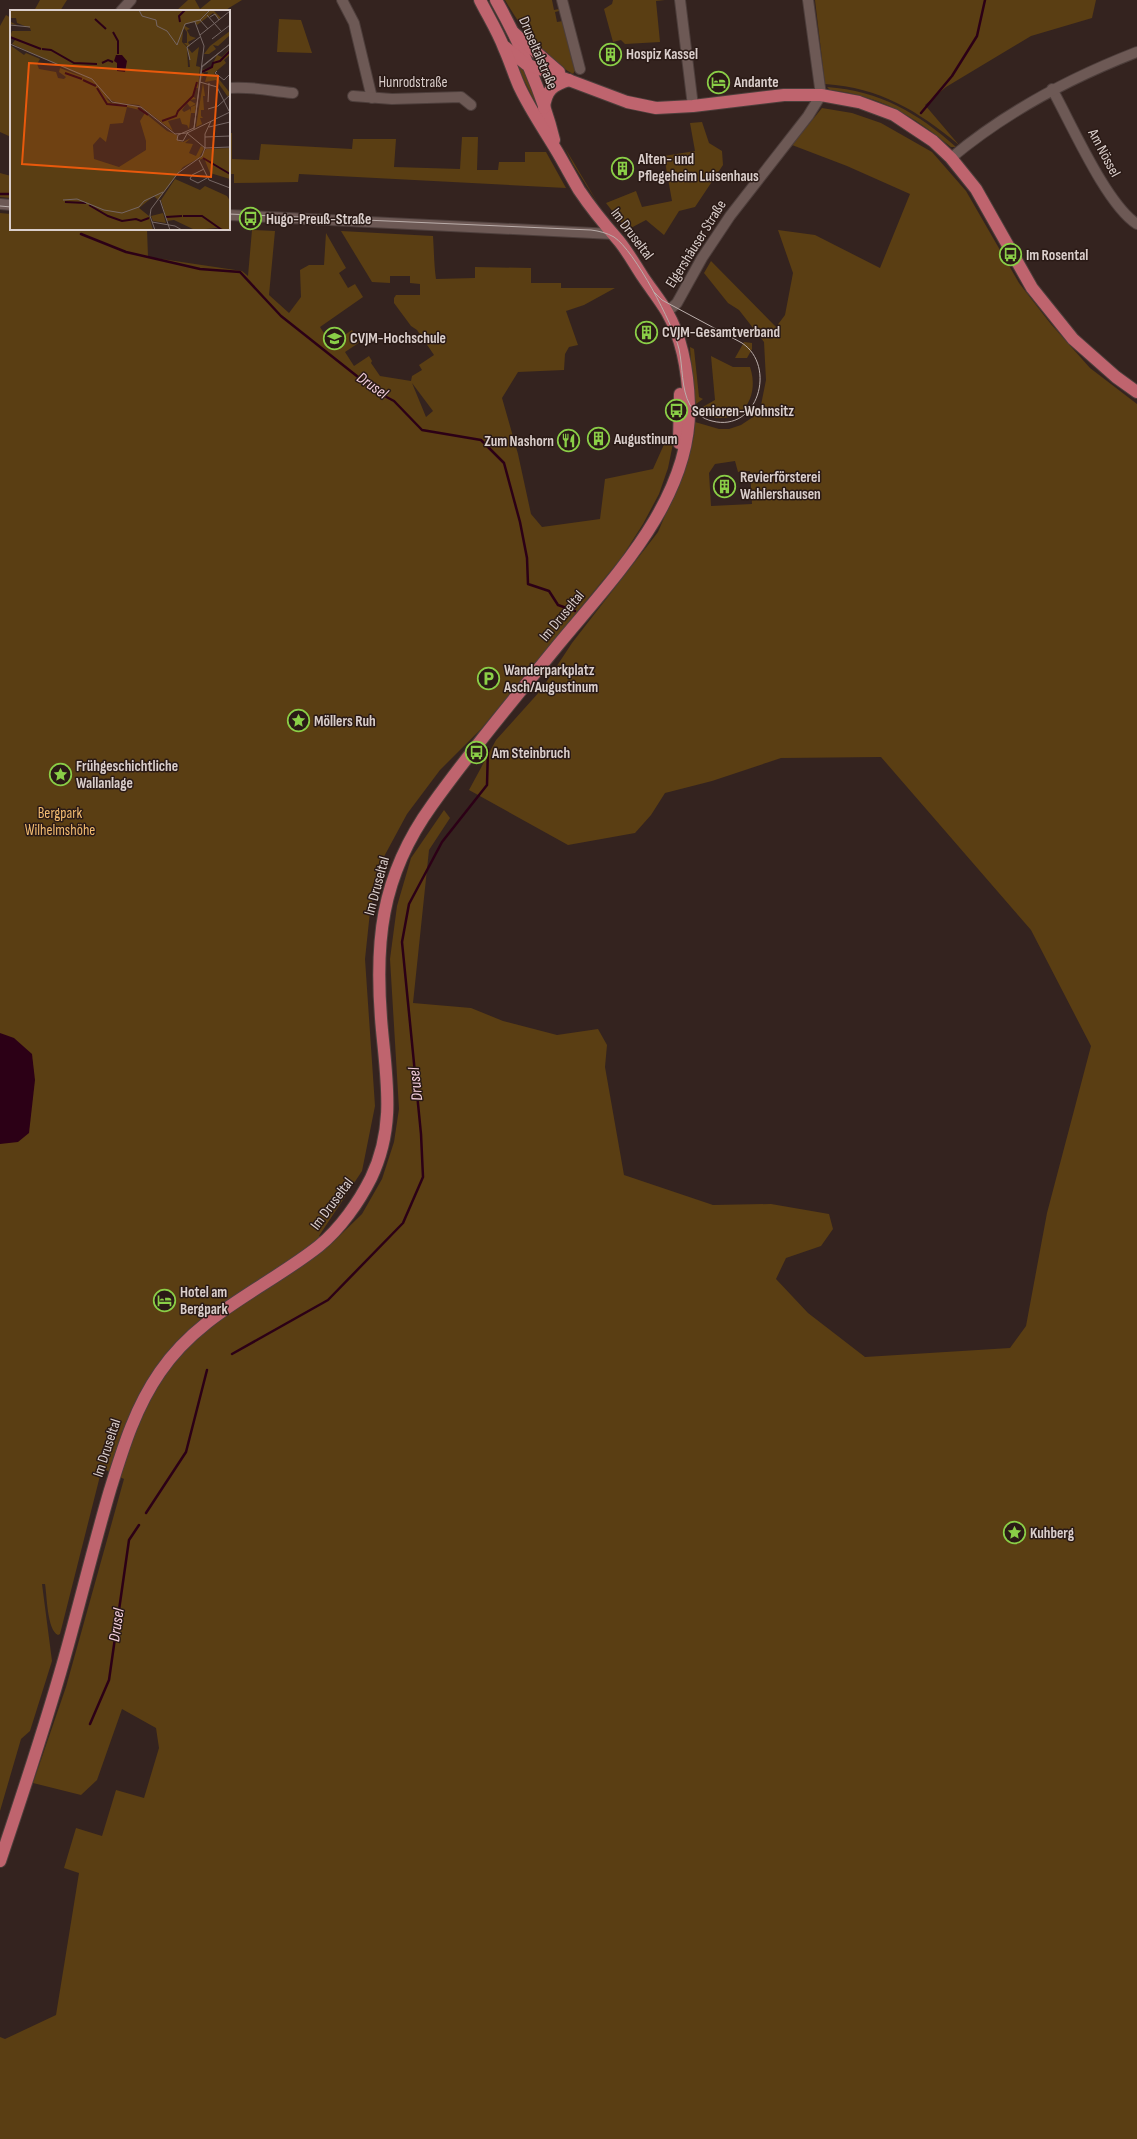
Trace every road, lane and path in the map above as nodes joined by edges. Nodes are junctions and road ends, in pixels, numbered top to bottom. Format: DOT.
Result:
graph roads {
  1 [pos="131,0"];
  2 [pos="342,0"];
  3 [pos="480,0"];
  4 [pos="496,0"];
  5 [pos="562,0"];
  6 [pos="680,0"];
  7 [pos="808,0"];
  8 [pos="122,10"];
  9 [pos="514,33"];
  10 [pos="503,45"];
  11 [pos="1137,52"];
  12 [pos="526,64"];
  13 [pos="580,69"];
  14 [pos="569,80"];
  15 [pos="230,88"];
  16 [pos="1052,89"];
  17 [pos="522,91"];
  18 [pos="293,94"];
  19 [pos="353,96"];
  20 [pos="821,96"];
  21 [pos="372,98"];
  22 [pos="471,105"];
  23 [pos="693,106"];
  24 [pos="546,113"];
  25 [pos="556,148"];
  26 [pos="951,158"];
  27 [pos="0,204"];
  28 [pos="10,205"];
  29 [pos="230,215"];
  30 [pos="1137,224"];
  31 [pos="612,234"];
  32 [pos="667,312"];
  33 [pos="1137,392"];
  34 [pos="0,1861"];
  1 -- 8 [label="street"];
  2 -- 21 [label="street"];
  3 -- 10 [label="main road, Druseltalstraße"];
  4 -- 9 [label="main road, Druseltalstraße"];
  5 -- 13 [label="street"];
  6 -- 23 [label="street"];
  7 -- 20 [label="street"];
  9 -- 12 [label="main road, Druseltalstraße"];
  9 -- 14 [label="main road"];
  10 -- 12 [label="main road"];
  10 -- 17 [label="main road, Druseltalstraße"];
  11 -- 16 [label="street"];
  12 -- 14 [label="main road"];
  12 -- 24 [label="main road, Druseltalstraße"];
  14 -- 23 [label="main road"];
  14 -- 24 [label="main road"];
  15 -- 18 [label="street"];
  16 -- 26 [label="street"];
  16 -- 30 [label="street, Am Nössel"];
  17 -- 25 [label="main road, Im Druseltal"];
  19 -- 21 [label="street, Hunrodstraße"];
  20 -- 23 [label="main road"];
  20 -- 26 [label="main road"];
  20 -- 32 [label="street, Elgershäuser Straße"];
  21 -- 22 [label="street, Hunrodstraße"];
  24 -- 25 [label="main road, Im Druseltal"];
  25 -- 31 [label="main road, Im Druseltal"];
  26 -- 33 [label="main road"];
  27 -- 28 [label="street"];
  29 -- 31 [label="street"];
  31 -- 32 [label="main road, Im Druseltal"];
  32 -- 34 [label="main road, Im Druseltal"];
}
